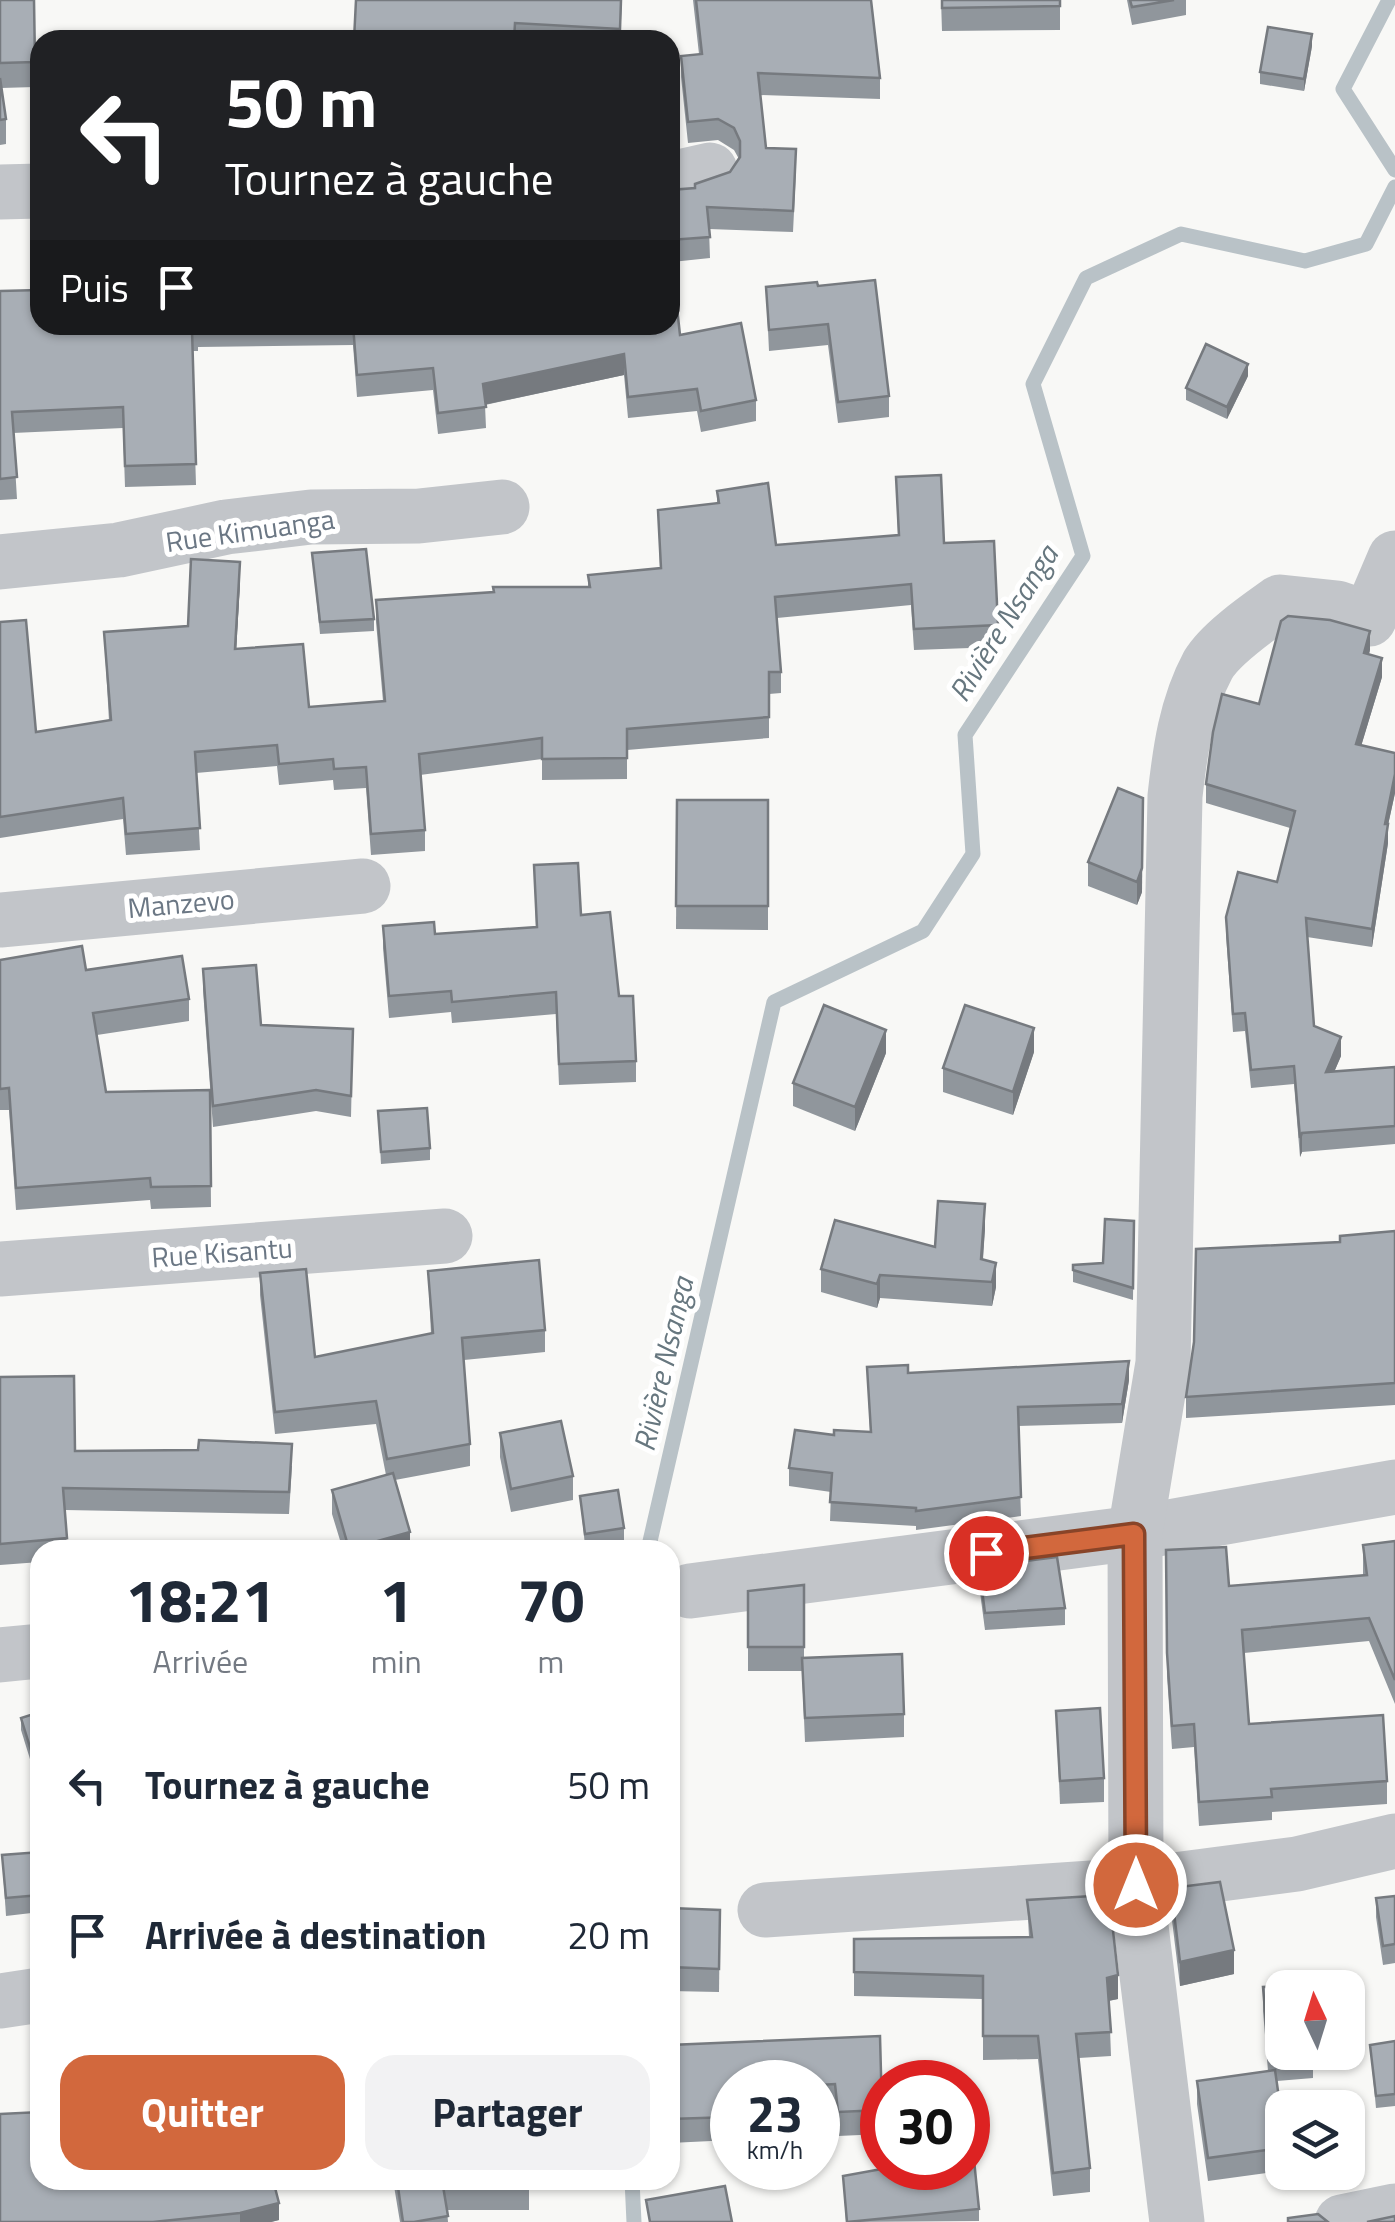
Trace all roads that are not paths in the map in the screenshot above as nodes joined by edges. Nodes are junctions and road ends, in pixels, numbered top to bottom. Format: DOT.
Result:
graph roads {
  1 [pos="30,191"];
  2 [pos="0,192"];
  3 [pos="502,507"];
  4 [pos="1395,558"];
  5 [pos="0,562"];
  6 [pos="363,886"];
  7 [pos="0,920"];
  8 [pos="444,1236"];
  9 [pos="0,1268"];
  10 [pos="1395,1487"];
  11 [pos="1134,1534"];
  12 [pos="690,1592"];
  13 [pos="30,1652"];
  14 [pos="0,1654"];
  15 [pos="1395,1841"];
  16 [pos="1136,1885"];
  17 [pos="765,1910"];
  18 [pos="30,1996"];
  19 [pos="0,2001"];
  20 [pos="1395,2211"];
  21 [pos="1177,2222"];
  22 [pos="1342,2222"];
  1 -- 2 [label="street"];
  3 -- 5 [label="street, Rue Kimuanga"];
  4 -- 11 [label="street"];
  6 -- 7 [label="street, Manzevo"];
  8 -- 9 [label="street, Rue Kisantu"];
  10 -- 11 [label="street"];
  11 -- 12 [label="street"];
  11 -- 16 [label="street"];
  13 -- 14 [label="street"];
  15 -- 16 [label="street"];
  16 -- 17 [label="street"];
  16 -- 21 [label="street"];
  18 -- 19 [label="street"];
  20 -- 22 [label="street"];
}
